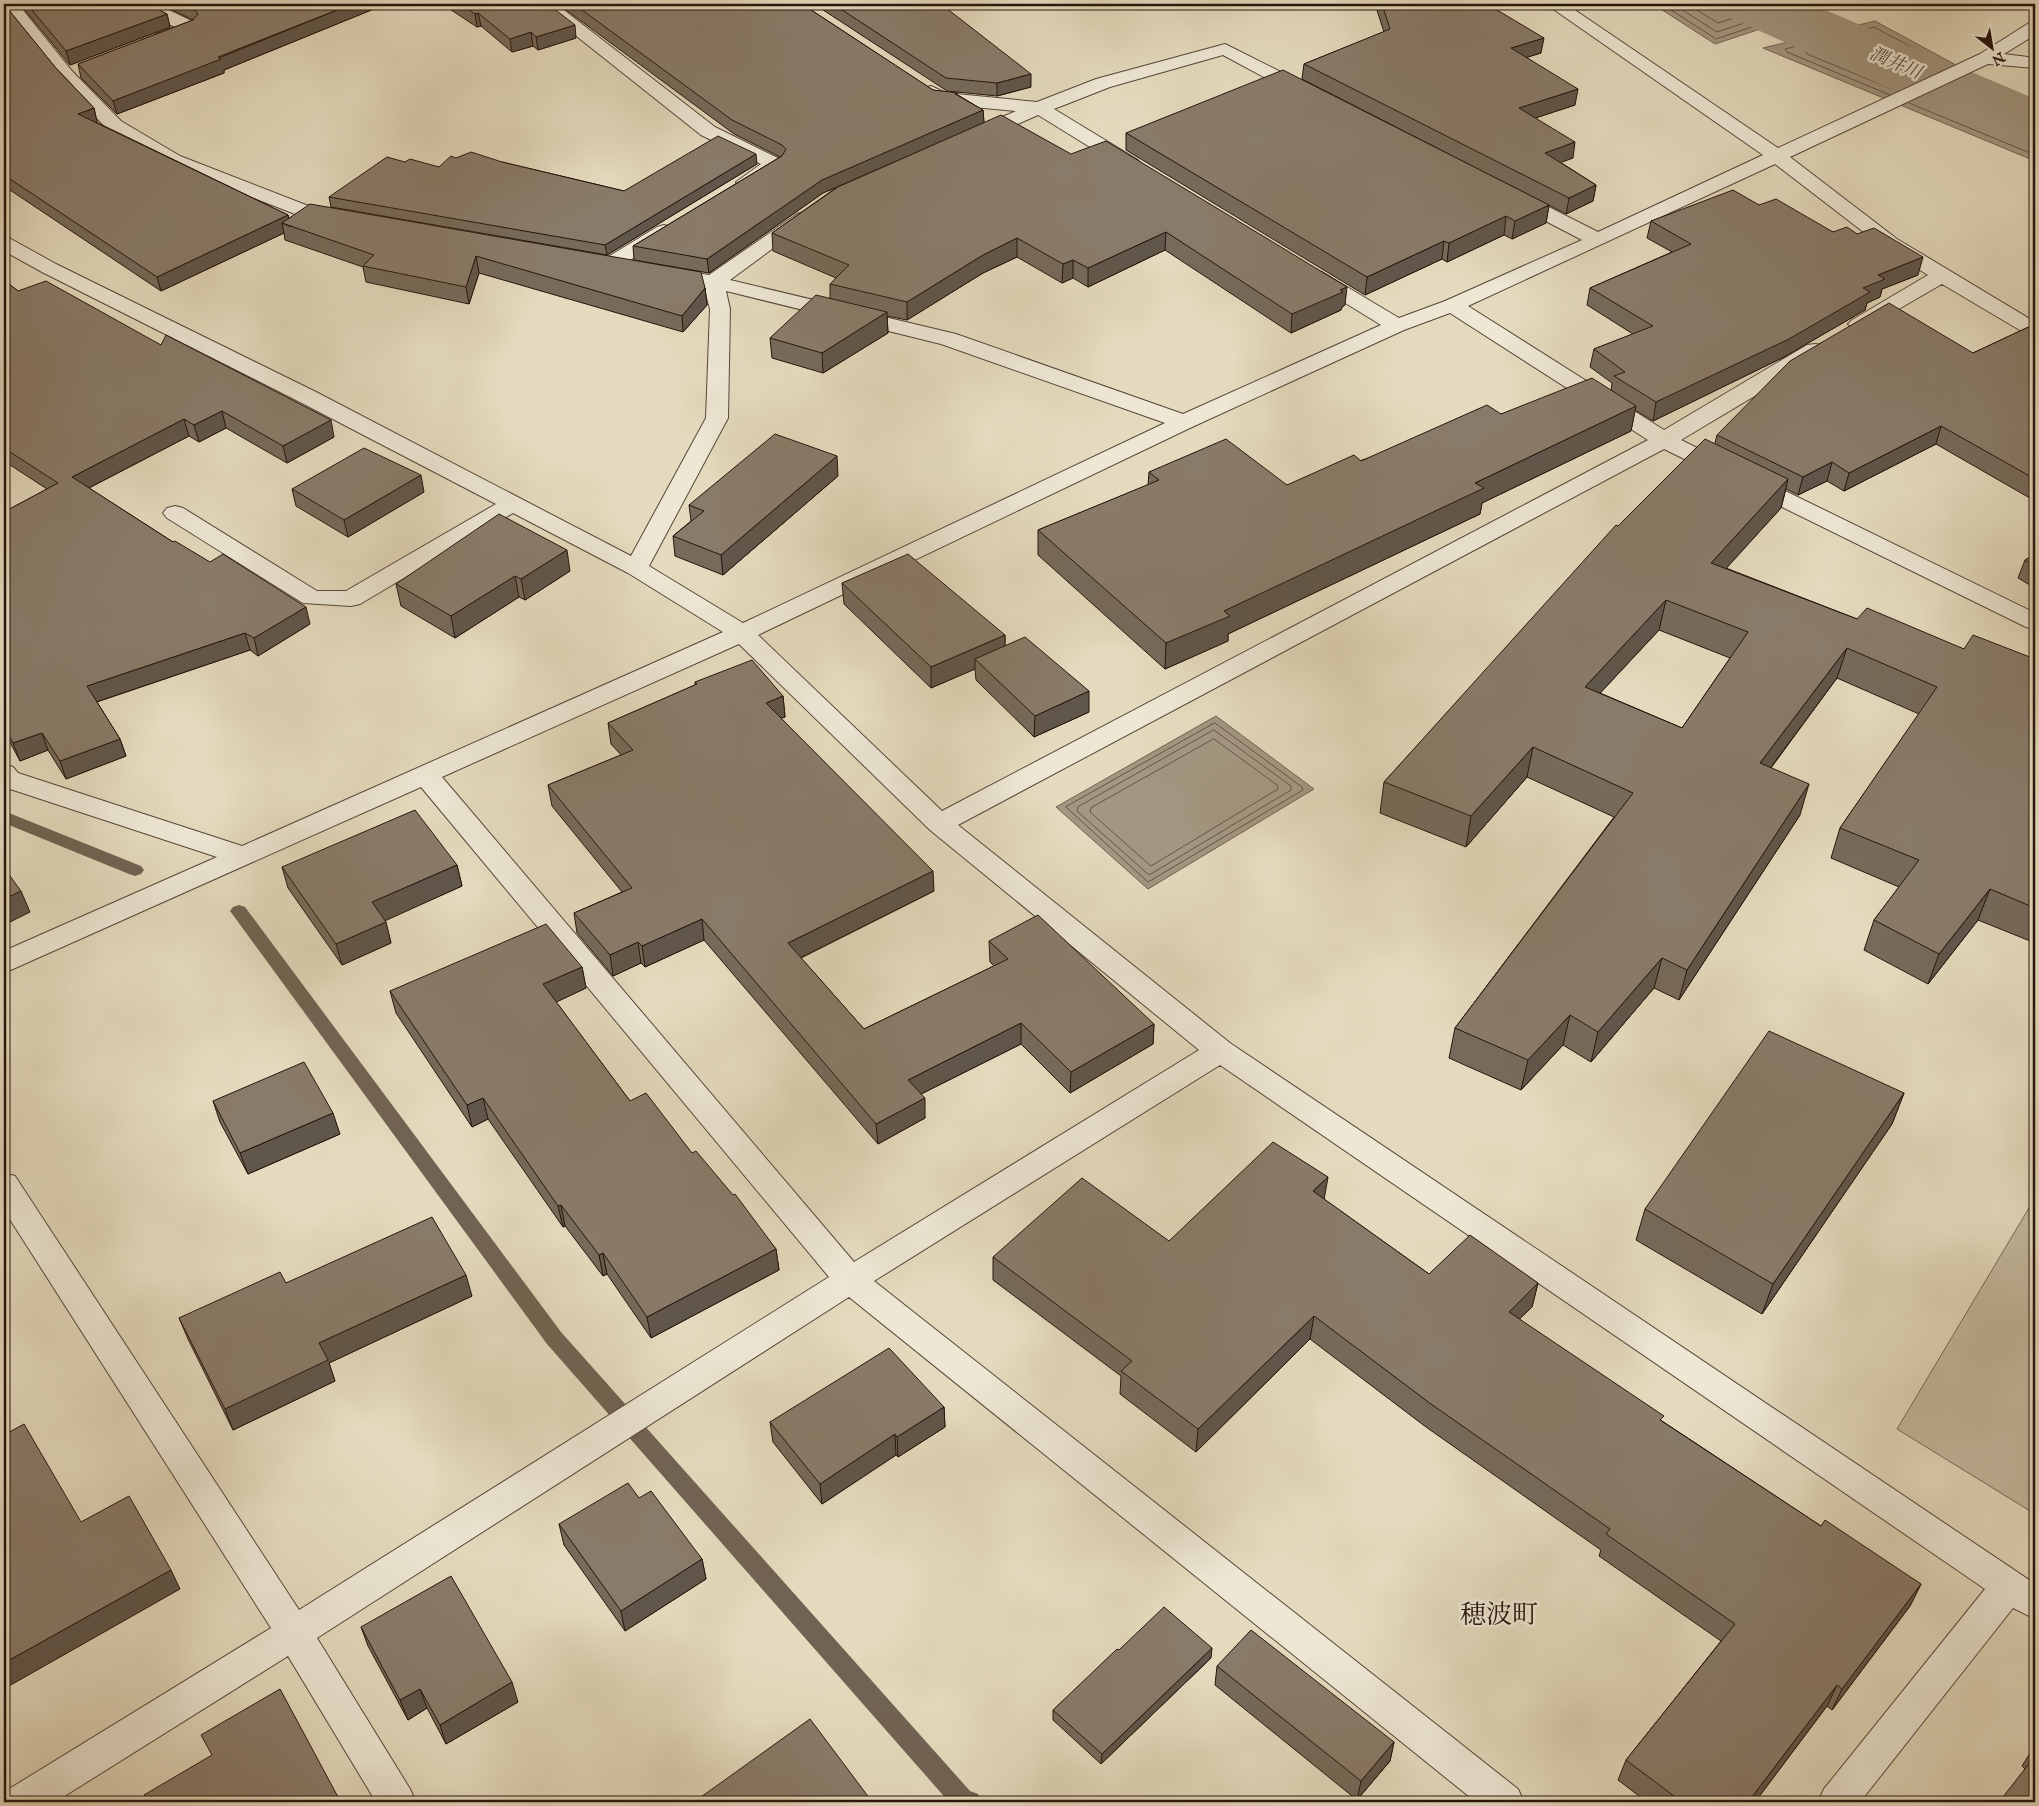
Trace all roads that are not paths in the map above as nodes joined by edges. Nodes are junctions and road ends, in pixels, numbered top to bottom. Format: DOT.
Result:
graph roads {
  1 [pos="10,4"];
  2 [pos="143,4"];
  3 [pos="545,4"];
  4 [pos="1555,4"];
  5 [pos="2032,29"];
  6 [pos="146,44"];
  7 [pos="1986,58"];
  8 [pos="2035,63"];
  9 [pos="917,82"];
  10 [pos="1324,101"];
  11 [pos="1038,108"];
  12 [pos="957,144"];
  13 [pos="1775,155"];
  14 [pos="1149,175"];
  15 [pos="734,189"];
  16 [pos="1500,191"];
  17 [pos="823,205"];
  18 [pos="359,220"];
  19 [pos="676,224"];
  20 [pos="1598,240"];
  21 [pos="4,243"];
  22 [pos="1303,269"];
  23 [pos="1942,275"];
  24 [pos="713,282"];
  25 [pos="1452,305"];
  26 [pos="1397,326"];
  27 [pos="2035,330"];
  28 [pos="1184,422"];
  29 [pos="1664,440"];
  30 [pos="514,504"];
  31 [pos="175,513"];
  32 [pos="636,568"];
  33 [pos="2035,622"];
  34 [pos="742,633"];
  35 [pos="4,773"];
  36 [pos="425,774"];
  37 [pos="939,824"];
  38 [pos="243,856"];
  39 [pos="4,963"];
  40 [pos="1220,1051"];
  41 [pos="4,1185"];
  42 [pos="850,1280"];
  43 [pos="2022,1595"];
  44 [pos="294,1633"];
  45 [pos="22,1802"];
  46 [pos="397,1802"];
  47 [pos="1505,1802"];
  48 [pos="1837,1802"];
  1 -- 18 [label="street"];
  2 -- 6 [label="street"];
  3 -- 15 [label="street"];
  4 -- 13 [label="street"];
  5 -- 7 [label="street"];
  7 -- 8 [label="street"];
  7 -- 13 [label="street"];
  9 -- 11 [label="street"];
  10 -- 11 [label="street"];
  11 -- 12 [label="street"];
  11 -- 14 [label="street"];
  13 -- 20 [label="street"];
  13 -- 23 [label="street"];
  16 -- 20 [label="street"];
  17 -- 24 [label="street"];
  19 -- 24 [label="street"];
  20 -- 25 [label="street"];
  21 -- 30 [label="street"];
  22 -- 26 [label="street"];
  23 -- 27 [label="street"];
  23 -- 29 [label="street"];
  24 -- 28 [label="street"];
  24 -- 32 [label="street"];
  25 -- 26 [label="street"];
  25 -- 29 [label="street"];
  26 -- 28 [label="street"];
  28 -- 34 [label="street"];
  29 -- 33 [label="street"];
  29 -- 37 [label="street"];
  30 -- 31 [label="street"];
  30 -- 32 [label="street"];
  32 -- 34 [label="street"];
  34 -- 36 [label="street"];
  34 -- 37 [label="street"];
  35 -- 38 [label="street"];
  36 -- 38 [label="street"];
  36 -- 42 [label="street"];
  37 -- 40 [label="street"];
  38 -- 39 [label="street"];
  40 -- 42 [label="street"];
  40 -- 43 [label="street"];
  41 -- 44 [label="street"];
  42 -- 44 [label="street"];
  42 -- 47 [label="street"];
  43 -- 48 [label="street"];
  44 -- 45 [label="street"];
  44 -- 46 [label="street"];
}
